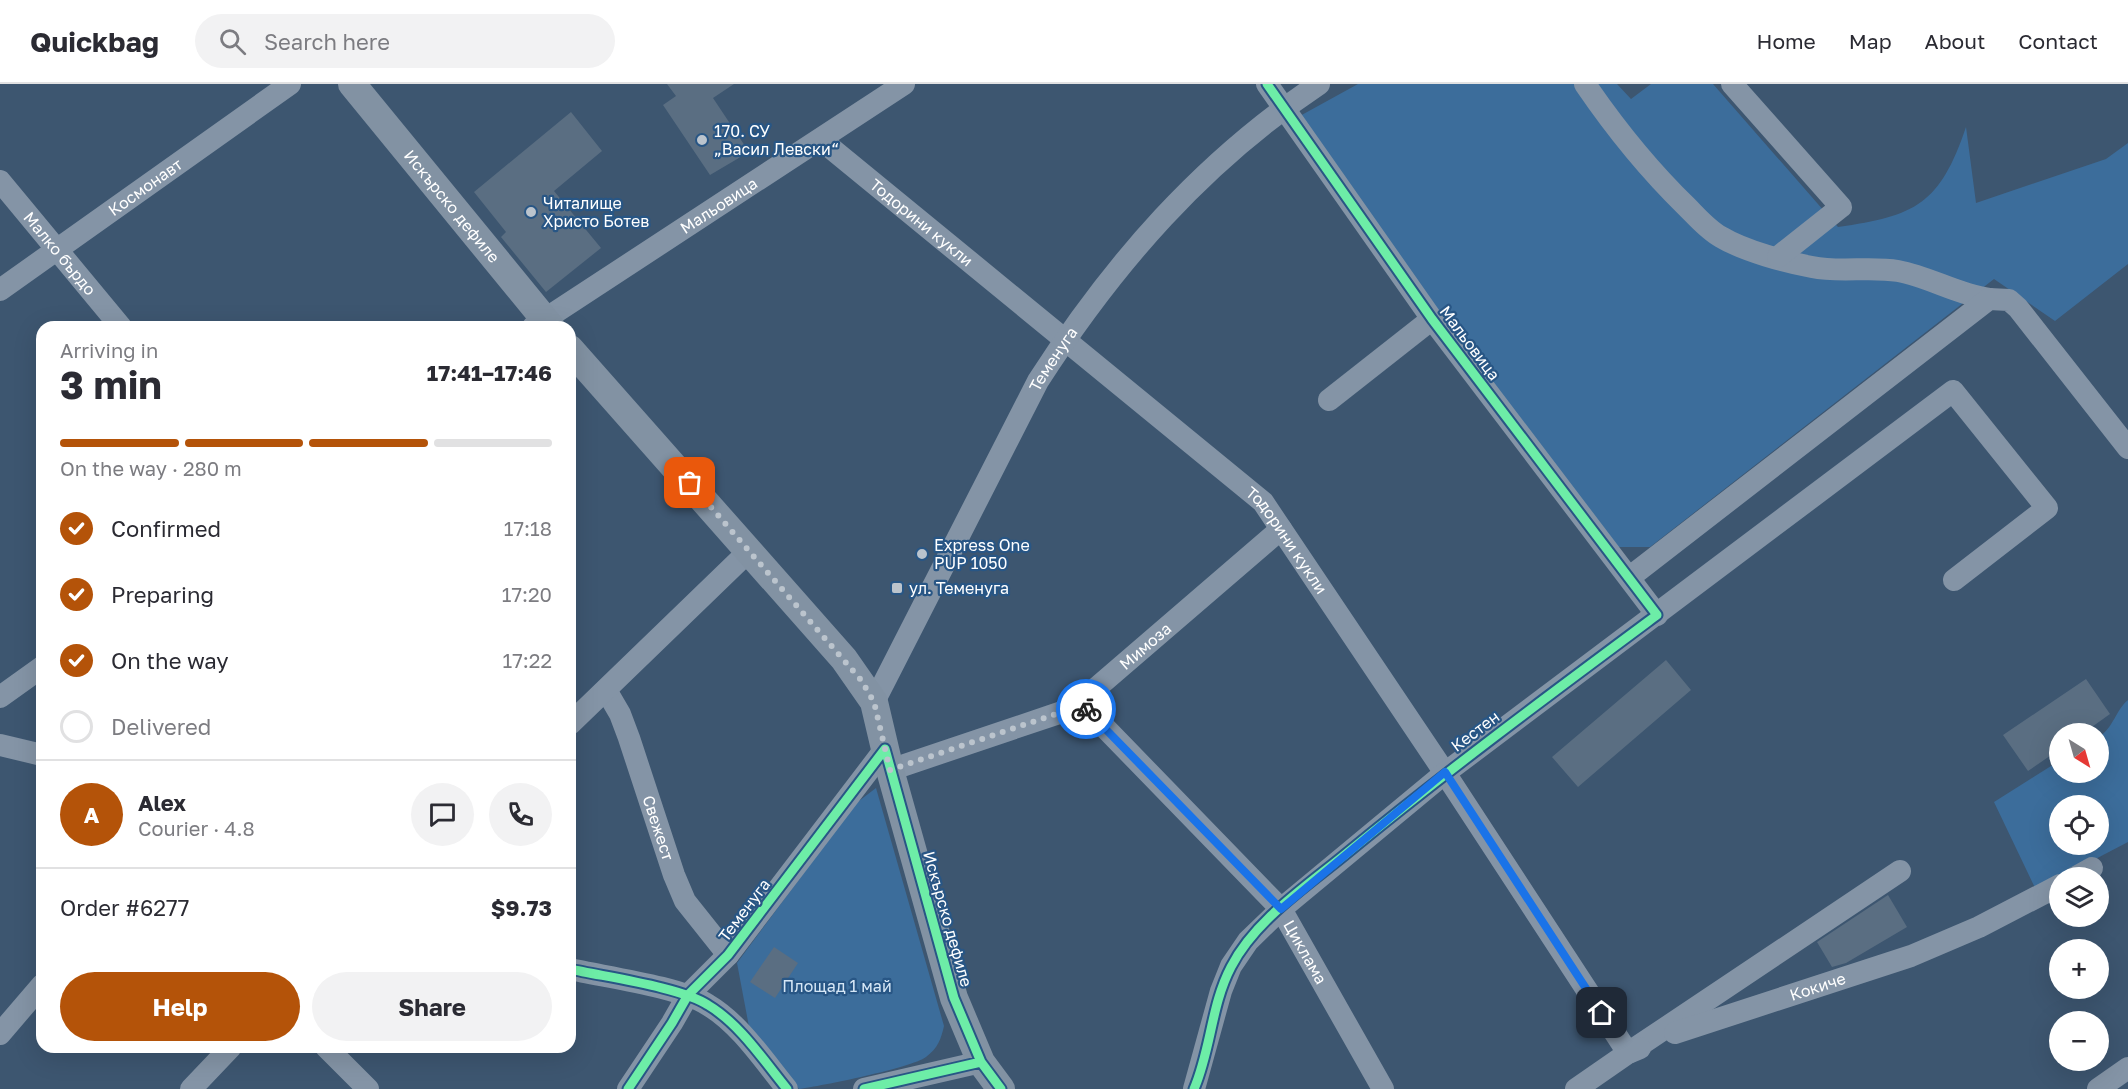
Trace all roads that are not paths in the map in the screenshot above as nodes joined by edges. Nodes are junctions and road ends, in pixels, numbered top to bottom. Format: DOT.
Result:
graph roads {
  1 [pos="290,84"];
  2 [pos="352,84"];
  3 [pos="904,84"];
  4 [pos="1267,84"];
  5 [pos="1319,84"];
  6 [pos="1585,84"];
  7 [pos="1732,84"];
  8 [pos="1284,108"];
  9 [pos="821,140"];
  10 [pos="0,181"];
  11 [pos="55,249"];
  12 [pos="1778,258"];
  13 [pos="0,290"];
  14 [pos="1989,299"];
  15 [pos="1432,319"];
  16 [pos="116,321"];
  17 [pos="541,321"];
  18 [pos="548,321"];
  19 [pos="1065,339"];
  20 [pos="576,356"];
  21 [pos="1329,400"];
  22 [pos="2128,448"];
  23 [pos="1281,529"];
  24 [pos="749,551"];
  25 [pos="1630,578"];
  26 [pos="1954,580"];
  27 [pos="1657,615"];
  28 [pos="36,671"];
  29 [pos="606,690"];
  30 [pos="0,697"];
  31 [pos="874,702"];
  32 [pos="1080,702"];
  33 [pos="576,718"];
  34 [pos="0,745"];
  35 [pos="36,754"];
  36 [pos="887,760"];
  37 [pos="1445,772"];
  38 [pos="1900,871"];
  39 [pos="2049,891"];
  40 [pos="1281,909"];
  41 [pos="728,955"];
  42 [pos="576,970"];
  43 [pos="36,992"];
  44 [pos="688,995"];
  45 [pos="0,1034"];
  46 [pos="225,1053"];
  47 [pos="332,1053"];
  48 [pos="1628,1053"];
  49 [pos="764,1061"];
  50 [pos="981,1062"];
  51 [pos="2128,1068"];
  52 [pos="191,1089"];
  53 [pos="368,1089"];
  54 [pos="628,1089"];
  55 [pos="771,1089"];
  56 [pos="787,1089"];
  57 [pos="864,1089"];
  58 [pos="1001,1089"];
  59 [pos="1194,1089"];
  60 [pos="1383,1089"];
  61 [pos="1576,1089"];
  62 [pos="2098,1089"];
  1 -- 11 [label="street, Космонавт"];
  2 -- 17 [label="main road, Искърско дефиле"];
  3 -- 9 [label="street, Мальовица"];
  4 -- 8 [label="street, Мальовица"];
  5 -- 8 [label="street, Теменуга"];
  6 -- 12 [label="street"];
  7 -- 12 [label="street"];
  8 -- 15 [label="street, Мальовица"];
  8 -- 19 [label="street, Теменуга"];
  9 -- 18 [label="street, Мальовица"];
  9 -- 19 [label="street, Тодорини кукли"];
  10 -- 11 [label="street, Малко бърдо"];
  11 -- 13 [label="street, Космонавт"];
  11 -- 16 [label="street, Малко бърдо"];
  12 -- 14 [label="street"];
  14 -- 22 [label="street"];
  14 -- 25 [label="street"];
  15 -- 21 [label="street, Мальовица"];
  15 -- 25 [label="street, Мальовица"];
  19 -- 23 [label="street, Тодорини кукли"];
  19 -- 31 [label="street, Теменуга"];
  20 -- 24 [label="main road, Искърско дефиле"];
  23 -- 32 [label="street, Мимоза"];
  23 -- 37 [label="street, Тодорини кукли"];
  24 -- 29 [label="street"];
  24 -- 31 [label="main road, Искърско дефиле"];
  25 -- 27 [label="street, Мальовица"];
  26 -- 27 [label="street, Кестен"];
  27 -- 37 [label="street, Кестен"];
  28 -- 30 [label="street"];
  29 -- 33 [label="street"];
  29 -- 41 [label="street, Свежест"];
  31 -- 36 [label="main road, Искърско дефиле"];
  32 -- 36 [label="street, Мимоза"];
  32 -- 40 [label="street, Циклама"];
  34 -- 35 [label="street"];
  36 -- 41 [label="street, Теменуга"];
  36 -- 50 [label="main road, Искърско дефиле"];
  37 -- 40 [label="street, Кестен"];
  37 -- 48 [label="street, Тодорини кукли"];
  38 -- 48 [label="street"];
  39 -- 48 [label="street, Кокиче"];
  40 -- 59 [label="street, Кестен"];
  40 -- 60 [label="street, Циклама"];
  41 -- 44 [label="street, Теменуга"];
  42 -- 44 [label="street"];
  43 -- 45 [label="street"];
  44 -- 49 [label="street"];
  44 -- 54 [label="street, Теменуга"];
  46 -- 52 [label="street"];
  47 -- 53 [label="street"];
  48 -- 61 [label="street, Кокиче"];
  49 -- 55 [label="street"];
  49 -- 56 [label="street"];
  50 -- 57 [label="street"];
  50 -- 58 [label="main road, Искърско дефиле"];
  51 -- 62 [label="street"];
}
